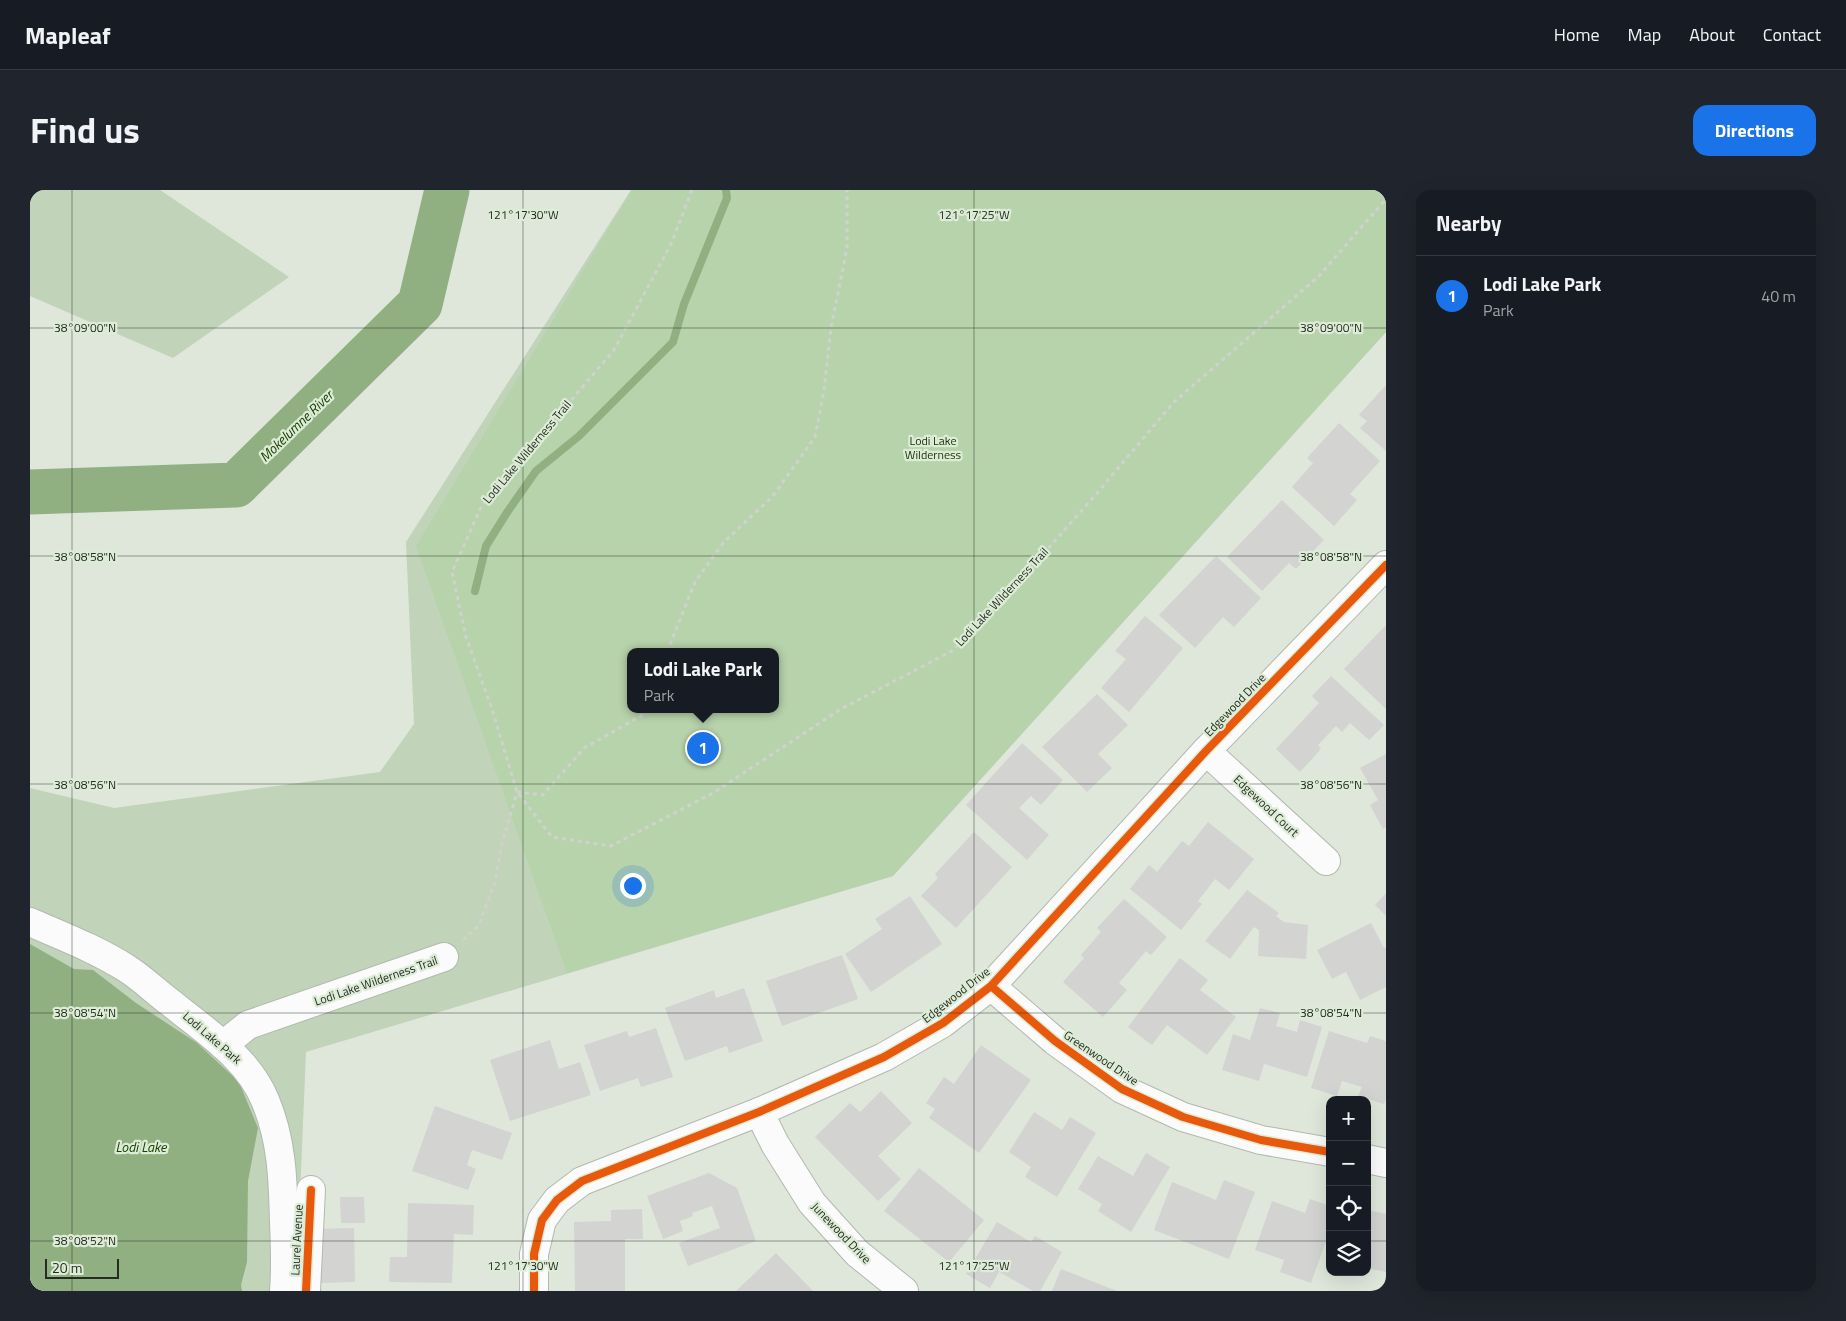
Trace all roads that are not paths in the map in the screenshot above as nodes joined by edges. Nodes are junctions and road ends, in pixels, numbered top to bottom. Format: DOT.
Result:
graph roads {
  1 [pos="1386,565"];
  2 [pos="1206,751"];
  3 [pos="1326,861"];
  4 [pos="30,922"];
  5 [pos="444,957"];
  6 [pos="991,986"];
  7 [pos="223,1045"];
  8 [pos="759,1112"];
  9 [pos="1326,1151"];
  10 [pos="1371,1160"];
  11 [pos="1386,1163"];
  12 [pos="311,1190"];
  13 [pos="284,1291"];
  14 [pos="306,1291"];
  15 [pos="534,1291"];
  16 [pos="904,1291"];
  1 -- 2 [label="street, Edgewood Drive"];
  2 -- 3 [label="street, Edgewood Court"];
  2 -- 6 [label="street, Edgewood Drive"];
  4 -- 7 [label="street, Lodi Lake Park"];
  5 -- 7 [label="street, Lodi Lake Wilderness Trail"];
  6 -- 8 [label="street, Edgewood Drive"];
  6 -- 9 [label="street, Greenwood Drive"];
  7 -- 13 [label="street, Lodi Lake Park"];
  8 -- 15 [label="street, Edgewood Drive"];
  8 -- 16 [label="street, Junewood Drive"];
  10 -- 11 [label="street"];
  12 -- 14 [label="street, Laurel Avenue"];
}
